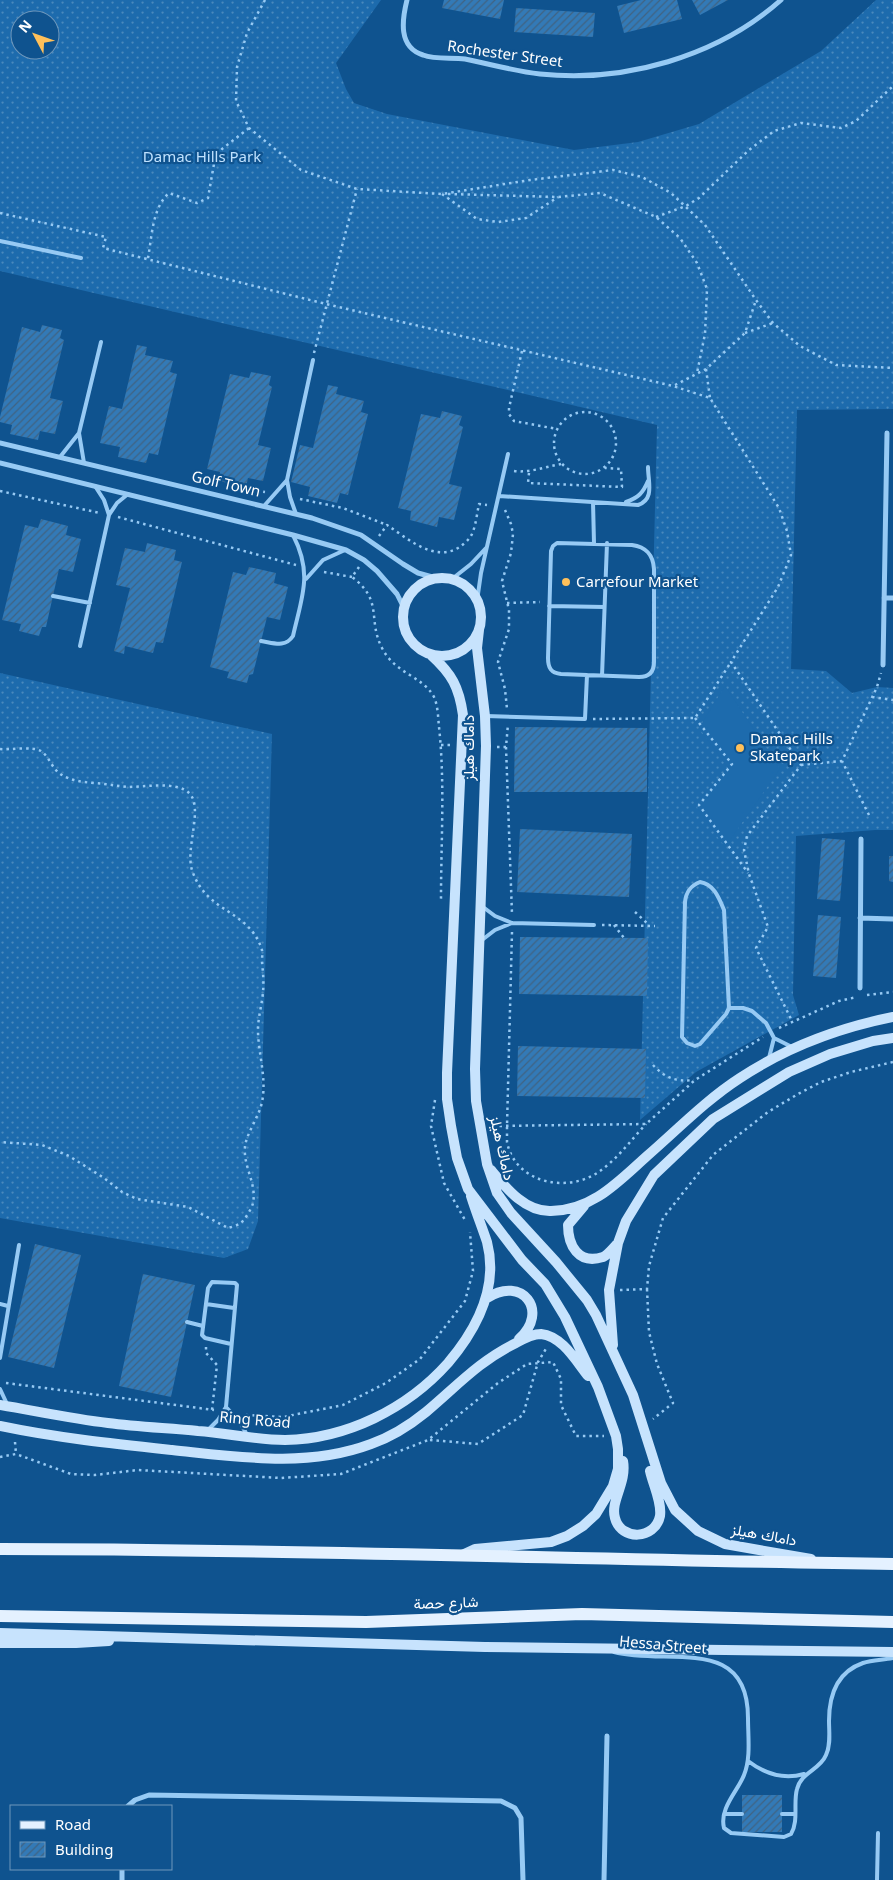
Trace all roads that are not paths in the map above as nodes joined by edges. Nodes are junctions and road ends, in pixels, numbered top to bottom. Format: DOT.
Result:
graph roads {
  1 [pos="407,0"];
  2 [pos="780,0"];
  3 [pos="0,241"];
  4 [pos="81,258"];
  5 [pos="100,342"];
  6 [pos="313,360"];
  7 [pos="79,433"];
  8 [pos="888,433"];
  9 [pos="0,443"];
  10 [pos="508,454"];
  11 [pos="60,457"];
  12 [pos="0,463"];
  13 [pos="84,463"];
  14 [pos="648,467"];
  15 [pos="287,480"];
  16 [pos="648,481"];
  17 [pos="890,481"];
  18 [pos="95,486"];
  19 [pos="128,494"];
  20 [pos="499,496"];
  21 [pos="593,502"];
  22 [pos="624,503"];
  23 [pos="264,506"];
  24 [pos="296,514"];
  25 [pos="109,515"];
  26 [pos="293,535"];
  27 [pos="594,543"];
  28 [pos="607,544"];
  29 [pos="488,546"];
  30 [pos="346,550"];
  31 [pos="436,578"];
  32 [pos="306,579"];
  33 [pos="452,579"];
  34 [pos="53,596"];
  35 [pos="884,598"];
  36 [pos="893,598"];
  37 [pos="477,601"];
  38 [pos="90,604"];
  39 [pos="549,604"];
  40 [pos="604,607"];
  41 [pos="404,608"];
  42 [pos="479,630"];
  43 [pos="261,640"];
  44 [pos="80,646"];
  45 [pos="431,655"];
  46 [pos="883,665"];
  47 [pos="587,675"];
  48 [pos="602,676"];
  49 [pos="485,716"];
  50 [pos="860,839"];
  51 [pos="480,904"];
  52 [pos="860,918"];
  53 [pos="893,919"];
  54 [pos="512,923"];
  55 [pos="594,925"];
  56 [pos="479,942"];
  57 [pos="860,988"];
  58 [pos="729,1008"];
  59 [pos="893,1017"];
  60 [pos="774,1038"];
  61 [pos="893,1038"];
  62 [pos="794,1048"];
  63 [pos="768,1062"];
  64 [pos="487,1164"];
  65 [pos="468,1189"];
  66 [pos="587,1203"];
  67 [pos="618,1243"];
  68 [pos="19,1245"];
  69 [pos="487,1298"];
  70 [pos="0,1304"];
  71 [pos="206,1304"];
  72 [pos="8,1306"];
  73 [pos="234,1308"];
  74 [pos="187,1322"];
  75 [pos="203,1326"];
  76 [pos="515,1343"];
  77 [pos="231,1344"];
  78 [pos="614,1353"];
  79 [pos="0,1358"];
  80 [pos="598,1387"];
  81 [pos="0,1389"];
  82 [pos="4,1405"];
  83 [pos="226,1407"];
  84 [pos="0,1426"];
  85 [pos="207,1431"];
  86 [pos="249,1437"];
  87 [pos="648,1443"];
  88 [pos="618,1449"];
  89 [pos="0,1549"];
  90 [pos="459,1556"];
  91 [pos="834,1563"];
  92 [pos="893,1564"];
  93 [pos="0,1616"];
  94 [pos="893,1622"];
  95 [pos="0,1633"];
  96 [pos="143,1637"];
  97 [pos="0,1643"];
  98 [pos="603,1648"];
  99 [pos="893,1652"];
  100 [pos="893,1658"];
  101 [pos="607,1736"];
  102 [pos="748,1760"];
  103 [pos="808,1773"];
  104 [pos="129,1805"];
  105 [pos="724,1814"];
  106 [pos="742,1814"];
  107 [pos="782,1814"];
  108 [pos="795,1814"];
  109 [pos="878,1833"];
  110 [pos="523,1880"];
  111 [pos="604,1880"];
  112 [pos="877,1880"];
  1 -- 2 [label="street, Rochester Street"];
  3 -- 4 [label="lane"];
  5 -- 7 [label="lane"];
  6 -- 15 [label="lane"];
  7 -- 11 [label="lane"];
  7 -- 13 [label="lane"];
  8 -- 17 [label="street"];
  9 -- 11 [label="street, Golf Town"];
  10 -- 20 [label="lane"];
  11 -- 13 [label="street, Golf Town"];
  12 -- 18 [label="street"];
  13 -- 23 [label="street, Golf Town"];
  14 -- 16 [label="lane"];
  15 -- 23 [label="lane"];
  15 -- 24 [label="lane"];
  16 -- 22 [label="lane"];
  16 -- 22 [label="lane"];
  17 -- 35 [label="street"];
  18 -- 19 [label="street"];
  18 -- 25 [label="lane"];
  19 -- 25 [label="lane"];
  19 -- 26 [label="street"];
  20 -- 21 [label="lane"];
  20 -- 29 [label="lane"];
  21 -- 22 [label="lane"];
  21 -- 27 [label="lane"];
  23 -- 24 [label="street, Golf Town"];
  24 -- 31 [label="street, Golf Town"];
  25 -- 38 [label="lane"];
  26 -- 30 [label="street"];
  26 -- 32 [label="lane"];
  27 -- 28 [label="lane"];
  27 -- 39 [label="lane"];
  28 -- 40 [label="lane"];
  28 -- 48 [label="lane"];
  29 -- 33 [label="lane"];
  29 -- 37 [label="lane"];
  30 -- 32 [label="lane"];
  30 -- 41 [label="street"];
  31 -- 33 [label="street"];
  31 -- 41 [label="street"];
  32 -- 43 [label="lane"];
  33 -- 37 [label="street"];
  34 -- 38 [label="lane"];
  35 -- 36 [label="street"];
  35 -- 46 [label="street"];
  37 -- 42 [label="street"];
  38 -- 44 [label="lane"];
  39 -- 40 [label="lane"];
  39 -- 47 [label="lane"];
  40 -- 48 [label="lane"];
  41 -- 45 [label="street"];
  42 -- 45 [label="street"];
  42 -- 49 [label="street, داماك هيلز"];
  45 -- 65 [label="street, داماك هيلز"];
  47 -- 48 [label="lane"];
  47 -- 49 [label="lane"];
  49 -- 51 [label="street, داماك هيلز"];
  50 -- 52 [label="street"];
  51 -- 54 [label="lane"];
  51 -- 56 [label="street, داماك هيلز"];
  52 -- 53 [label="street"];
  52 -- 57 [label="street"];
  54 -- 55 [label="lane"];
  54 -- 56 [label="lane"];
  56 -- 64 [label="street, داماك هيلز"];
  58 -- 58 [label="lane"];
  58 -- 60 [label="lane"];
  59 -- 62 [label="street"];
  60 -- 62 [label="lane"];
  60 -- 63 [label="lane"];
  61 -- 67 [label="street"];
  62 -- 63 [label="street"];
  63 -- 66 [label="street"];
  64 -- 66 [label="street"];
  64 -- 78 [label="street, داماك هيلز"];
  65 -- 69 [label="street, Ring Road"];
  65 -- 80 [label="street, داماك هيلز"];
  66 -- 67 [label="street"];
  67 -- 78 [label="street"];
  68 -- 72 [label="lane"];
  69 -- 76 [label="street"];
  69 -- 86 [label="street, Ring Road"];
  70 -- 72 [label="lane"];
  71 -- 73 [label="lane"];
  71 -- 73 [label="lane"];
  71 -- 75 [label="lane"];
  72 -- 79 [label="lane"];
  73 -- 77 [label="lane"];
  74 -- 75 [label="lane"];
  75 -- 77 [label="lane"];
  76 -- 80 [label="street"];
  76 -- 84 [label="street"];
  77 -- 83 [label="lane"];
  78 -- 87 [label="street, داماك هيلز"];
  80 -- 88 [label="street, داماك هيلز"];
  81 -- 82 [label="lane"];
  82 -- 85 [label="street, Ring Road"];
  83 -- 85 [label="lane"];
  83 -- 86 [label="lane"];
  85 -- 86 [label="street, Ring Road"];
  87 -- 88 [label="street"];
  87 -- 91 [label="street, داماك هيلز"];
  88 -- 90 [label="street, داماك هيلز"];
  89 -- 90 [label="main road"];
  90 -- 91 [label="main road"];
  91 -- 92 [label="main road"];
  93 -- 94 [label="main road, شارع حصة"];
  95 -- 96 [label="street"];
  96 -- 97 [label="street"];
  96 -- 98 [label="street"];
  98 -- 99 [label="street"];
  98 -- 102 [label="lane, Hessa Street"];
  100 -- 103 [label="lane"];
  101 -- 111 [label="street"];
  102 -- 103 [label="lane"];
  102 -- 105 [label="lane, Hessa Street"];
  103 -- 108 [label="lane"];
  104 -- 110 [label="street"];
  105 -- 106 [label="lane"];
  105 -- 108 [label="lane"];
  107 -- 108 [label="lane"];
  109 -- 112 [label="lane"];
}
